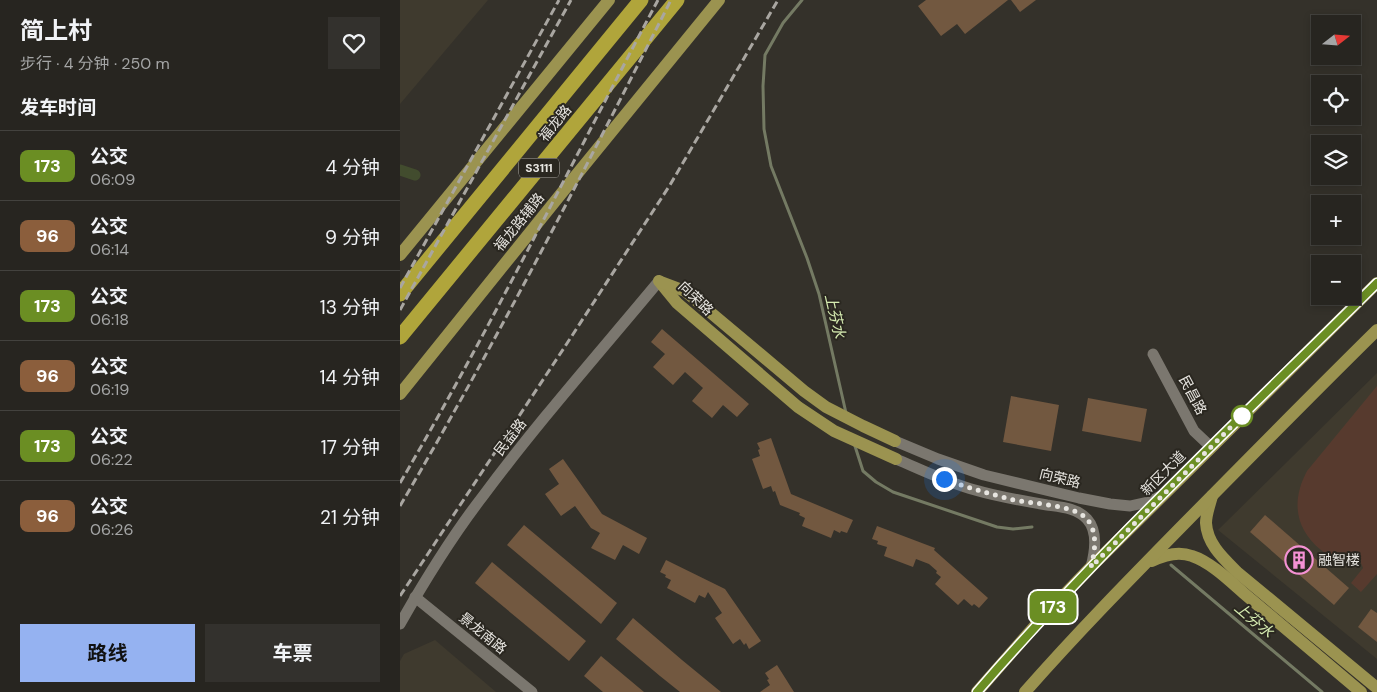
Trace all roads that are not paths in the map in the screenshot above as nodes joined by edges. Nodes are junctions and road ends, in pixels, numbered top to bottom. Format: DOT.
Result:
graph roads {
  1 [pos="609,0"];
  2 [pos="641,0"];
  3 [pos="677,0"];
  4 [pos="719,0"];
  5 [pos="400,254"];
  6 [pos="659,281"];
  7 [pos="1377,283"];
  8 [pos="400,294"];
  9 [pos="1377,330"];
  10 [pos="400,337"];
  11 [pos="1153,354"];
  12 [pos="400,394"];
  13 [pos="895,441"];
  14 [pos="1211,447"];
  15 [pos="896,459"];
  16 [pos="1161,496"];
  17 [pos="1212,496"];
  18 [pos="1143,565"];
  19 [pos="1091,567"];
  20 [pos="415,597"];
  21 [pos="400,624"];
  22 [pos="1377,688"];
  23 [pos="532,692"];
  24 [pos="977,692"];
  25 [pos="1025,692"];
  26 [pos="1361,692"];
  1 -- 5 [label="main road"];
  2 -- 8 [label="highway, 福龙路 / S3111"];
  3 -- 10 [label="highway, 福龙路 / S3111"];
  4 -- 12 [label="main road, 福龙路辅路"];
  6 -- 13 [label="main road, 向荣路"];
  6 -- 15 [label="main road, 向荣路"];
  6 -- 20 [label="street, 民益路"];
  7 -- 14 [label="main road, 新区大道"];
  9 -- 17 [label="main road"];
  11 -- 14 [label="street, 民昌路"];
  13 -- 16 [label="street, 向荣路"];
  14 -- 16 [label="main road, 新区大道"];
  15 -- 19 [label="street, 向荣路"];
  16 -- 19 [label="main road, 新区大道"];
  17 -- 18 [label="main road"];
  17 -- 22 [label="main road"];
  18 -- 25 [label="main road"];
  18 -- 26 [label="main road"];
  19 -- 24 [label="main road, 新区大道"];
  20 -- 21 [label="street, 民益路"];
  20 -- 23 [label="street, 景龙南路"];
}
